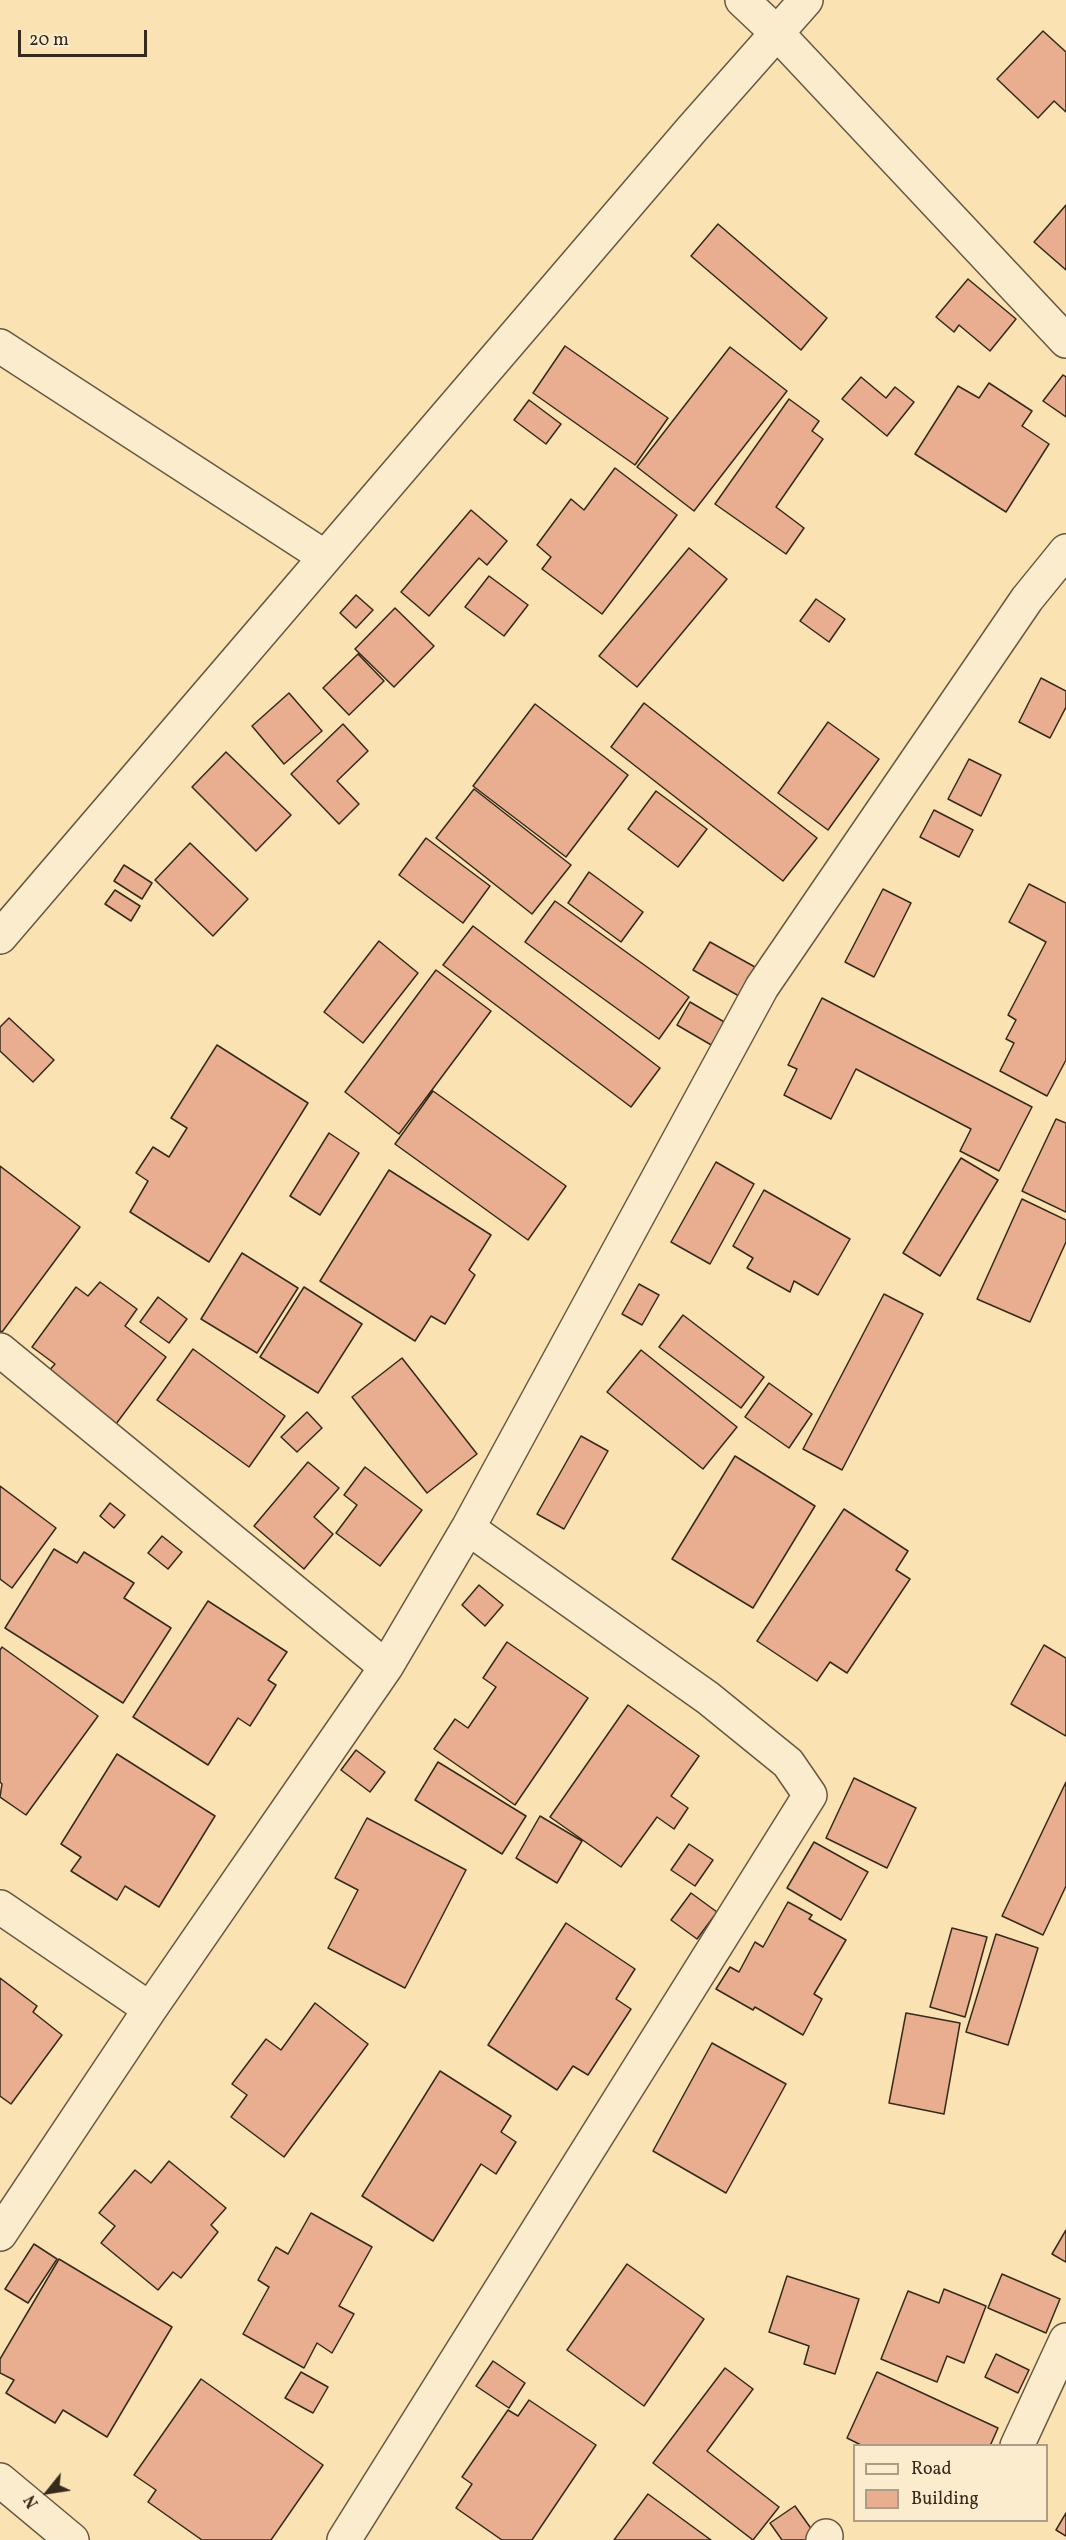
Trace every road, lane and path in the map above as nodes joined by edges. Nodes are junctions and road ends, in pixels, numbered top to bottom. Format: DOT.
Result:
graph roads {
  1 [pos="742,0"];
  2 [pos="806,0"];
  3 [pos="777,33"];
  4 [pos="1066,341"];
  5 [pos="0,346"];
  6 [pos="1066,551"];
  7 [pos="325,557"];
  8 [pos="0,937"];
  9 [pos="0,1350"];
  10 [pos="468,1528"];
  11 [pos="386,1667"];
  12 [pos="0,1907"];
  13 [pos="150,2008"];
  14 [pos="0,2235"];
  15 [pos="1066,2340"];
  16 [pos="1017,2444"];
  17 [pos="0,2480"];
  18 [pos="72,2540"];
  19 [pos="344,2540"];
  1 -- 3 [label="street"];
  2 -- 3 [label="street"];
  3 -- 4 [label="street"];
  3 -- 7 [label="street"];
  5 -- 7 [label="street"];
  6 -- 10 [label="street"];
  7 -- 8 [label="street"];
  9 -- 11 [label="street"];
  10 -- 11 [label="street"];
  10 -- 19 [label="street"];
  11 -- 13 [label="street"];
  12 -- 13 [label="street"];
  13 -- 14 [label="street"];
  15 -- 16 [label="street"];
  17 -- 18 [label="street"];
}
